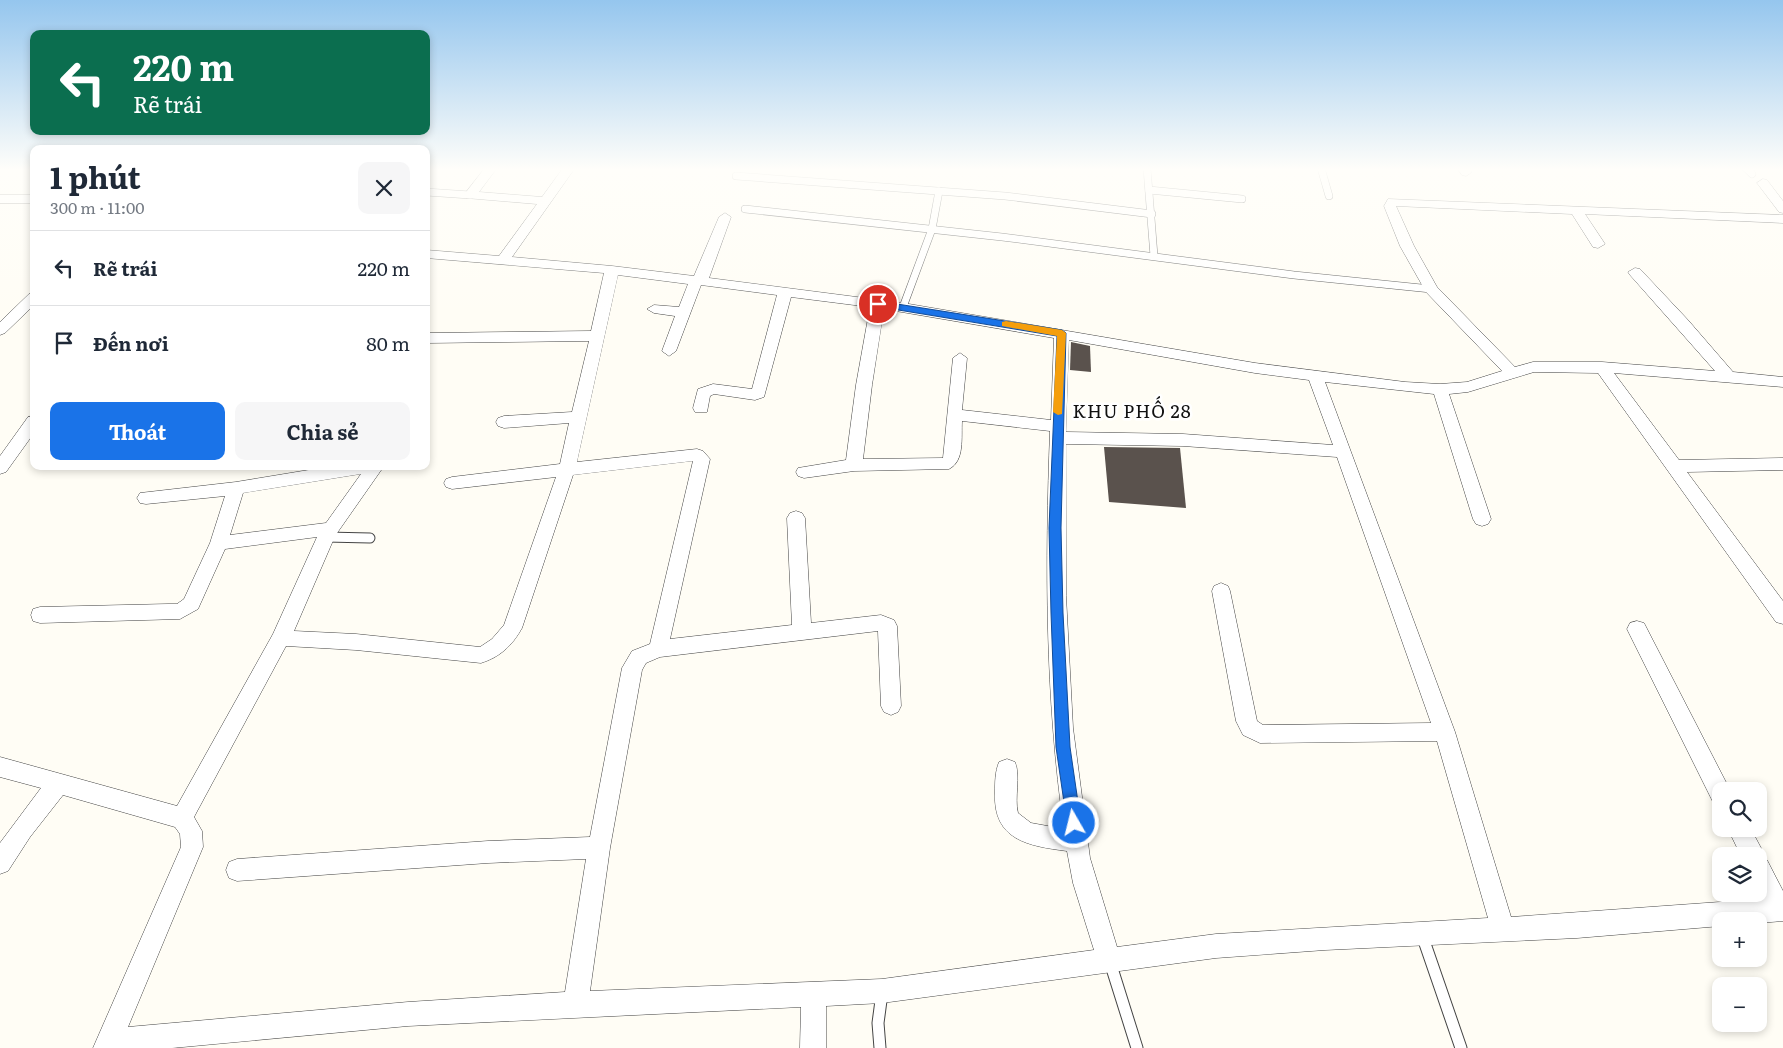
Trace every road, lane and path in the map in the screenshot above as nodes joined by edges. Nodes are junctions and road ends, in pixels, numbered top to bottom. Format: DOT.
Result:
graph roads {
  1 [pos="534,217"];
  2 [pos="725,217"];
  3 [pos="819,217"];
  4 [pos="934,217"];
  5 [pos="1152,217"];
  6 [pos="1395,217"];
  7 [pos="1582,217"];
  8 [pos="1729,217"];
  9 [pos="1783,219"];
  10 [pos="932,229"];
  11 [pos="1598,244"];
  12 [pos="430,254"];
  13 [pos="1154,256"];
  14 [pos="504,259"];
  15 [pos="612,270"];
  16 [pos="1635,272"];
  17 [pos="699,280"];
  18 [pos="1431,289"];
  19 [pos="785,292"];
  20 [pos="30,301"];
  21 [pos="878,304"];
  22 [pos="903,307"];
  23 [pos="654,309"];
  24 [pos="684,312"];
  25 [pos="0,330"];
  26 [pos="1062,333"];
  27 [pos="597,336"];
  28 [pos="430,338"];
  29 [pos="669,351"];
  30 [pos="960,358"];
  31 [pos="1602,367"];
  32 [pos="1512,373"];
  33 [pos="1727,375"];
  34 [pos="1316,377"];
  35 [pos="1783,382"];
  36 [pos="1440,390"];
  37 [pos="701,408"];
  38 [pos="954,415"];
  39 [pos="579,417"];
  40 [pos="504,422"];
  41 [pos="1057,432"];
  42 [pos="27,441"];
  43 [pos="1344,452"];
  44 [pos="1783,464"];
  45 [pos="854,465"];
  46 [pos="1674,466"];
  47 [pos="0,468"];
  48 [pos="567,469"];
  49 [pos="349,470"];
  50 [pos="371,470"];
  51 [pos="804,472"];
  52 [pos="452,483"];
  53 [pos="236,488"];
  54 [pos="146,498"];
  55 [pos="796,518"];
  56 [pos="1482,519"];
  57 [pos="328,533"];
  58 [pos="370,538"];
  59 [pos="219,543"];
  60 [pos="1221,592"];
  61 [pos="40,615"];
  62 [pos="1783,616"];
  63 [pos="1637,629"];
  64 [pos="802,632"];
  65 [pos="281,638"];
  66 [pos="658,649"];
  67 [pos="891,706"];
  68 [pos="1445,732"];
  69 [pos="0,767"];
  70 [pos="1007,769"];
  71 [pos="1714,782"];
  72 [pos="58,784"];
  73 [pos="182,818"];
  74 [pos="1077,842"];
  75 [pos="599,848"];
  76 [pos="0,863"];
  77 [pos="237,870"];
  78 [pos="1767,883"];
  79 [pos="1781,909"];
  80 [pos="1503,930"];
  81 [pos="1422,935"];
  82 [pos="1109,959"];
  83 [pos="882,991"];
  84 [pos="814,994"];
  85 [pos="576,1004"];
  86 [pos="107,1045"];
  87 [pos="813,1048"];
  88 [pos="880,1048"];
  89 [pos="1137,1048"];
  90 [pos="1460,1048"];
  1 -- 14 [label="street"];
  2 -- 17 [label="street"];
  3 -- 10 [label="lane"];
  4 -- 10 [label="lane"];
  5 -- 13 [label="lane"];
  6 -- 18 [label="street"];
  7 -- 11 [label="street"];
  8 -- 9 [label="street"];
  10 -- 13 [label="lane"];
  10 -- 22 [label="lane"];
  12 -- 14 [label="street"];
  13 -- 18 [label="lane"];
  14 -- 15 [label="street"];
  15 -- 17 [label="street"];
  15 -- 27 [label="street"];
  16 -- 33 [label="street"];
  17 -- 19 [label="street"];
  17 -- 24 [label="street"];
  18 -- 32 [label="street"];
  19 -- 21 [label="street"];
  19 -- 37 [label="street"];
  20 -- 25 [label="street"];
  21 -- 22 [label="street"];
  21 -- 45 [label="street"];
  22 -- 26 [label="street"];
  23 -- 24 [label="street"];
  24 -- 29 [label="street"];
  26 -- 34 [label="street"];
  26 -- 41 [label="street"];
  27 -- 28 [label="street"];
  27 -- 39 [label="street"];
  30 -- 38 [label="street"];
  31 -- 32 [label="street"];
  31 -- 33 [label="street"];
  31 -- 46 [label="street"];
  32 -- 36 [label="street"];
  33 -- 35 [label="street"];
  34 -- 36 [label="street"];
  34 -- 43 [label="street"];
  36 -- 56 [label="street"];
  38 -- 41 [label="street"];
  38 -- 45 [label="street"];
  39 -- 40 [label="street"];
  39 -- 48 [label="street"];
  41 -- 43 [label="street"];
  41 -- 74 [label="street"];
  42 -- 47 [label="street"];
  43 -- 68 [label="street"];
  44 -- 46 [label="street"];
  45 -- 51 [label="street"];
  46 -- 62 [label="street"];
  48 -- 52 [label="street"];
  48 -- 65 [label="street"];
  48 -- 66 [label="street"];
  49 -- 53 [label="street"];
  50 -- 57 [label="street"];
  53 -- 54 [label="street"];
  53 -- 59 [label="street"];
  55 -- 64 [label="street"];
  57 -- 58 [label="lane"];
  57 -- 59 [label="street"];
  57 -- 65 [label="street"];
  59 -- 61 [label="street"];
  60 -- 68 [label="street"];
  63 -- 71 [label="street"];
  64 -- 66 [label="street"];
  64 -- 67 [label="street"];
  65 -- 73 [label="street"];
  66 -- 75 [label="street"];
  68 -- 80 [label="street"];
  69 -- 72 [label="street"];
  70 -- 74 [label="street"];
  72 -- 73 [label="street"];
  72 -- 76 [label="street"];
  73 -- 86 [label="street"];
  74 -- 82 [label="street"];
  75 -- 77 [label="street"];
  75 -- 85 [label="street"];
  78 -- 79 [label="street"];
  79 -- 80 [label="street"];
  80 -- 81 [label="street"];
  81 -- 82 [label="street"];
  81 -- 90 [label="lane"];
  82 -- 83 [label="street"];
  82 -- 89 [label="lane"];
  83 -- 84 [label="street"];
  83 -- 88 [label="lane"];
  84 -- 85 [label="street"];
  84 -- 87 [label="street"];
  85 -- 86 [label="street"];
}
